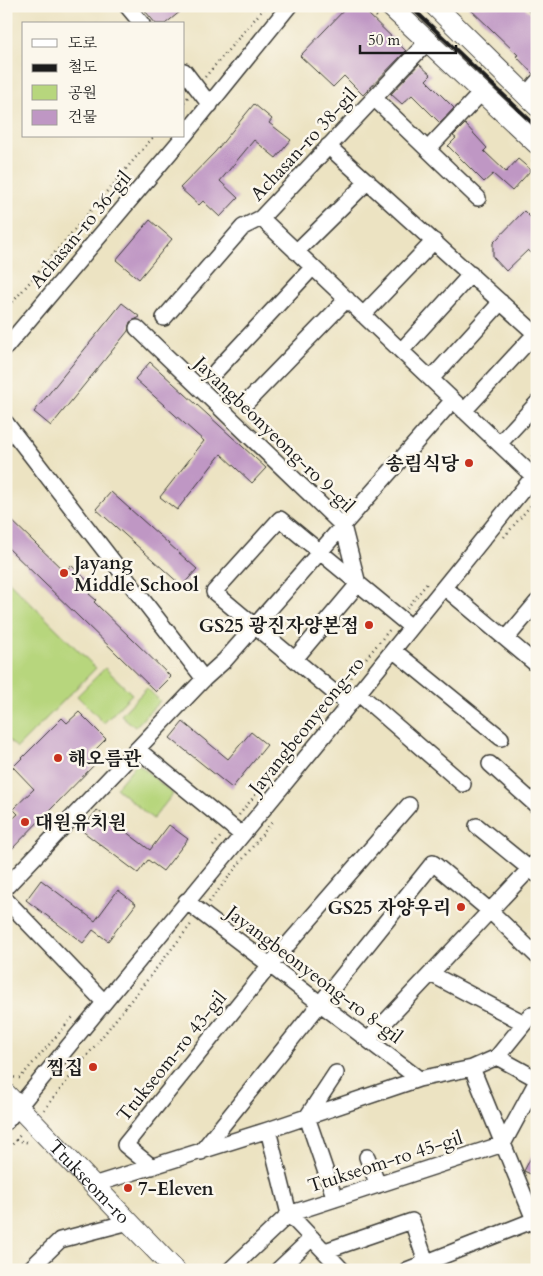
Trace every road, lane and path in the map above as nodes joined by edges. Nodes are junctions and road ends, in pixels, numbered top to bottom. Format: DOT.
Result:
graph roads {
  1 [pos="127,6"];
  2 [pos="266,6"];
  3 [pos="289,6"];
  4 [pos="390,6"];
  5 [pos="443,9"];
  6 [pos="140,22"];
  7 [pos="428,41"];
  8 [pos="185,72"];
  9 [pos="196,87"];
  10 [pos="482,92"];
  11 [pos="533,94"];
  12 [pos="374,98"];
  13 [pos="185,101"];
  14 [pos="210,104"];
  15 [pos="185,135"];
  16 [pos="152,138"];
  17 [pos="182,138"];
  18 [pos="537,144"];
  19 [pos="328,146"];
  20 [pos="428,149"];
  21 [pos="368,182"];
  22 [pos="478,198"];
  23 [pos="261,218"];
  24 [pos="434,240"];
  25 [pos="296,252"];
  26 [pos="313,268"];
  27 [pos="470,274"];
  28 [pos="347,299"];
  29 [pos="501,302"];
  30 [pos="6,310"];
  31 [pos="363,315"];
  32 [pos="164,318"];
  33 [pos="137,328"];
  34 [pos="536,335"];
  35 [pos="6,346"];
  36 [pos="401,351"];
  37 [pos="216,371"];
  38 [pos="431,379"];
  39 [pos="453,400"];
  40 [pos="247,402"];
  41 [pos="537,403"];
  42 [pos="464,411"];
  43 [pos="6,423"];
  44 [pos="499,444"];
  45 [pos="537,451"];
  46 [pos="531,472"];
  47 [pos="537,498"];
  48 [pos="343,526"];
  49 [pos="499,543"];
  50 [pos="320,552"];
  51 [pos="437,583"];
  52 [pos="358,584"];
  53 [pos="537,602"];
  54 [pos="405,623"];
  55 [pos="255,626"];
  56 [pos="506,639"];
  57 [pos="393,650"];
  58 [pos="295,659"];
  59 [pos="537,665"];
  60 [pos="204,679"];
  61 [pos="337,695"];
  62 [pos="354,699"];
  63 [pos="501,738"];
  64 [pos="137,749"];
  65 [pos="490,764"];
  66 [pos="463,784"];
  67 [pos="409,805"];
  68 [pos="537,806"];
  69 [pos="275,819"];
  70 [pos="477,826"];
  71 [pos="236,830"];
  72 [pos="212,848"];
  73 [pos="535,868"];
  74 [pos="6,887"];
  75 [pos="6,900"];
  76 [pos="186,902"];
  77 [pos="490,911"];
  78 [pos="200,912"];
  79 [pos="537,956"];
  80 [pos="270,965"];
  81 [pos="431,974"];
  82 [pos="104,1002"];
  83 [pos="320,1004"];
  84 [pos="76,1014"];
  85 [pos="530,1020"];
  86 [pos="368,1040"];
  87 [pos="497,1056"];
  88 [pos="472,1068"];
  89 [pos="336,1073"];
  90 [pos="6,1077"];
  91 [pos="419,1079"];
  92 [pos="537,1080"];
  93 [pos="10,1107"];
  94 [pos="307,1117"];
  95 [pos="33,1121"];
  96 [pos="268,1130"];
  97 [pos="503,1144"];
  98 [pos="6,1152"];
  99 [pos="201,1152"];
  100 [pos="367,1157"];
  101 [pos="152,1167"];
  102 [pos="93,1185"];
  103 [pos="378,1185"];
  104 [pos="335,1199"];
  105 [pos="289,1214"];
  106 [pos="129,1222"];
  107 [pos="536,1222"];
  108 [pos="312,1238"];
  109 [pos="325,1251"];
  110 [pos="426,1262"];
  111 [pos="29,1270"];
  112 [pos="175,1270"];
  113 [pos="230,1270"];
  114 [pos="278,1270"];
  115 [pos="342,1270"];
  116 [pos="407,1270"];
  1 -- 6 [label="street"];
  2 -- 9 [label="path"];
  3 -- 14 [label="street, Achasan-ro 36-gil"];
  4 -- 7 [label="main road"];
  5 -- 11 [label="main road"];
  7 -- 10 [label="main road"];
  7 -- 12 [label="street, Achasan-ro 38-gil"];
  8 -- 9 [label="street"];
  9 -- 13 [label="path"];
  9 -- 14 [label="street"];
  10 -- 18 [label="main road"];
  10 -- 20 [label="street"];
  12 -- 19 [label="street, Achasan-ro 38-gil"];
  12 -- 20 [label="street, Achasan-ro 38-gil"];
  14 -- 15 [label="street, Achasan-ro 36-gil"];
  16 -- 30 [label="path"];
  17 -- 35 [label="street, Achasan-ro 36-gil"];
  19 -- 21 [label="street"];
  19 -- 23 [label="street, Achasan-ro 38-gil"];
  20 -- 22 [label="street, Achasan-ro 38-gil"];
  21 -- 24 [label="street"];
  21 -- 25 [label="street"];
  23 -- 25 [label="street"];
  23 -- 32 [label="street, Achasan-ro 38-gil"];
  24 -- 27 [label="street"];
  24 -- 31 [label="street"];
  25 -- 26 [label="street"];
  26 -- 28 [label="street"];
  26 -- 37 [label="street"];
  27 -- 29 [label="street"];
  27 -- 36 [label="street"];
  28 -- 31 [label="street"];
  28 -- 40 [label="street"];
  29 -- 34 [label="street"];
  29 -- 38 [label="street"];
  31 -- 36 [label="street"];
  33 -- 48 [label="street, Jayangbeonyeong-ro 9-gil"];
  34 -- 42 [label="street"];
  36 -- 38 [label="street"];
  38 -- 39 [label="street"];
  39 -- 42 [label="street"];
  39 -- 48 [label="street"];
  41 -- 44 [label="street"];
  42 -- 44 [label="street"];
  43 -- 60 [label="street"];
  44 -- 46 [label="street"];
  45 -- 46 [label="path"];
  46 -- 51 [label="street, Jayangbeonyeong-ro"];
  47 -- 49 [label="path"];
  48 -- 50 [label="street"];
  48 -- 52 [label="street, Jayangbeonyeong-ro 9-gil"];
  50 -- 52 [label="street"];
  50 -- 55 [label="street"];
  50 -- 55 [label="street"];
  51 -- 54 [label="street, Jayangbeonyeong-ro"];
  51 -- 54 [label="path"];
  51 -- 56 [label="street"];
  52 -- 54 [label="street"];
  52 -- 58 [label="street"];
  53 -- 56 [label="street"];
  54 -- 57 [label="street, Jayangbeonyeong-ro"];
  54 -- 61 [label="path"];
  55 -- 58 [label="street"];
  55 -- 60 [label="street"];
  56 -- 59 [label="street"];
  57 -- 62 [label="street, Jayangbeonyeong-ro"];
  57 -- 63 [label="street"];
  58 -- 61 [label="street"];
  60 -- 64 [label="street"];
  61 -- 62 [label="street"];
  61 -- 71 [label="path"];
  62 -- 66 [label="street"];
  62 -- 71 [label="street, Jayangbeonyeong-ro"];
  64 -- 71 [label="street"];
  64 -- 74 [label="street"];
  65 -- 68 [label="street"];
  67 -- 80 [label="street"];
  69 -- 78 [label="path"];
  70 -- 73 [label="street"];
  71 -- 72 [label="path"];
  71 -- 76 [label="street, Jayangbeonyeong-ro"];
  73 -- 77 [label="street"];
  75 -- 82 [label="street"];
  76 -- 78 [label="street, Jayangbeonyeong-ro 8-gil"];
  76 -- 82 [label="street, Jayangbeonyeong-ro"];
  77 -- 79 [label="street"];
  77 -- 81 [label="street"];
  77 -- 83 [label="street"];
  78 -- 80 [label="street, Jayangbeonyeong-ro 8-gil"];
  78 -- 95 [label="path"];
  80 -- 83 [label="street, Jayangbeonyeong-ro 8-gil"];
  80 -- 101 [label="street, Ttukseom-ro 43-gil"];
  81 -- 85 [label="street"];
  81 -- 86 [label="street"];
  82 -- 93 [label="street, Jayangbeonyeong-ro"];
  83 -- 86 [label="street, Jayangbeonyeong-ro 8-gil"];
  83 -- 99 [label="street"];
  84 -- 90 [label="path"];
  85 -- 87 [label="street"];
  86 -- 91 [label="street, Jayangbeonyeong-ro 8-gil"];
  87 -- 88 [label="street"];
  87 -- 92 [label="street"];
  88 -- 91 [label="street"];
  88 -- 97 [label="street"];
  89 -- 94 [label="street"];
  91 -- 94 [label="street"];
  92 -- 97 [label="street"];
  93 -- 95 [label="main road, Ttukseom-ro"];
  94 -- 96 [label="street"];
  94 -- 104 [label="street"];
  95 -- 98 [label="path"];
  95 -- 102 [label="main road, Ttukseom-ro"];
  96 -- 99 [label="street"];
  96 -- 105 [label="street"];
  97 -- 103 [label="street, Ttukseom-ro 45-gil"];
  97 -- 107 [label="street"];
  99 -- 101 [label="street"];
  100 -- 103 [label="street"];
  101 -- 102 [label="street"];
  102 -- 106 [label="main road, Ttukseom-ro"];
  103 -- 104 [label="street, Ttukseom-ro 45-gil"];
  104 -- 105 [label="street, Ttukseom-ro 45-gil"];
  105 -- 108 [label="street"];
  105 -- 113 [label="street, Ttukseom-ro 45-gil"];
  106 -- 111 [label="street"];
  106 -- 112 [label="main road, Ttukseom-ro"];
  107 -- 110 [label="street"];
  108 -- 109 [label="street"];
  108 -- 114 [label="street"];
  109 -- 110 [label="street"];
  109 -- 115 [label="street"];
  110 -- 116 [label="street"];
}
